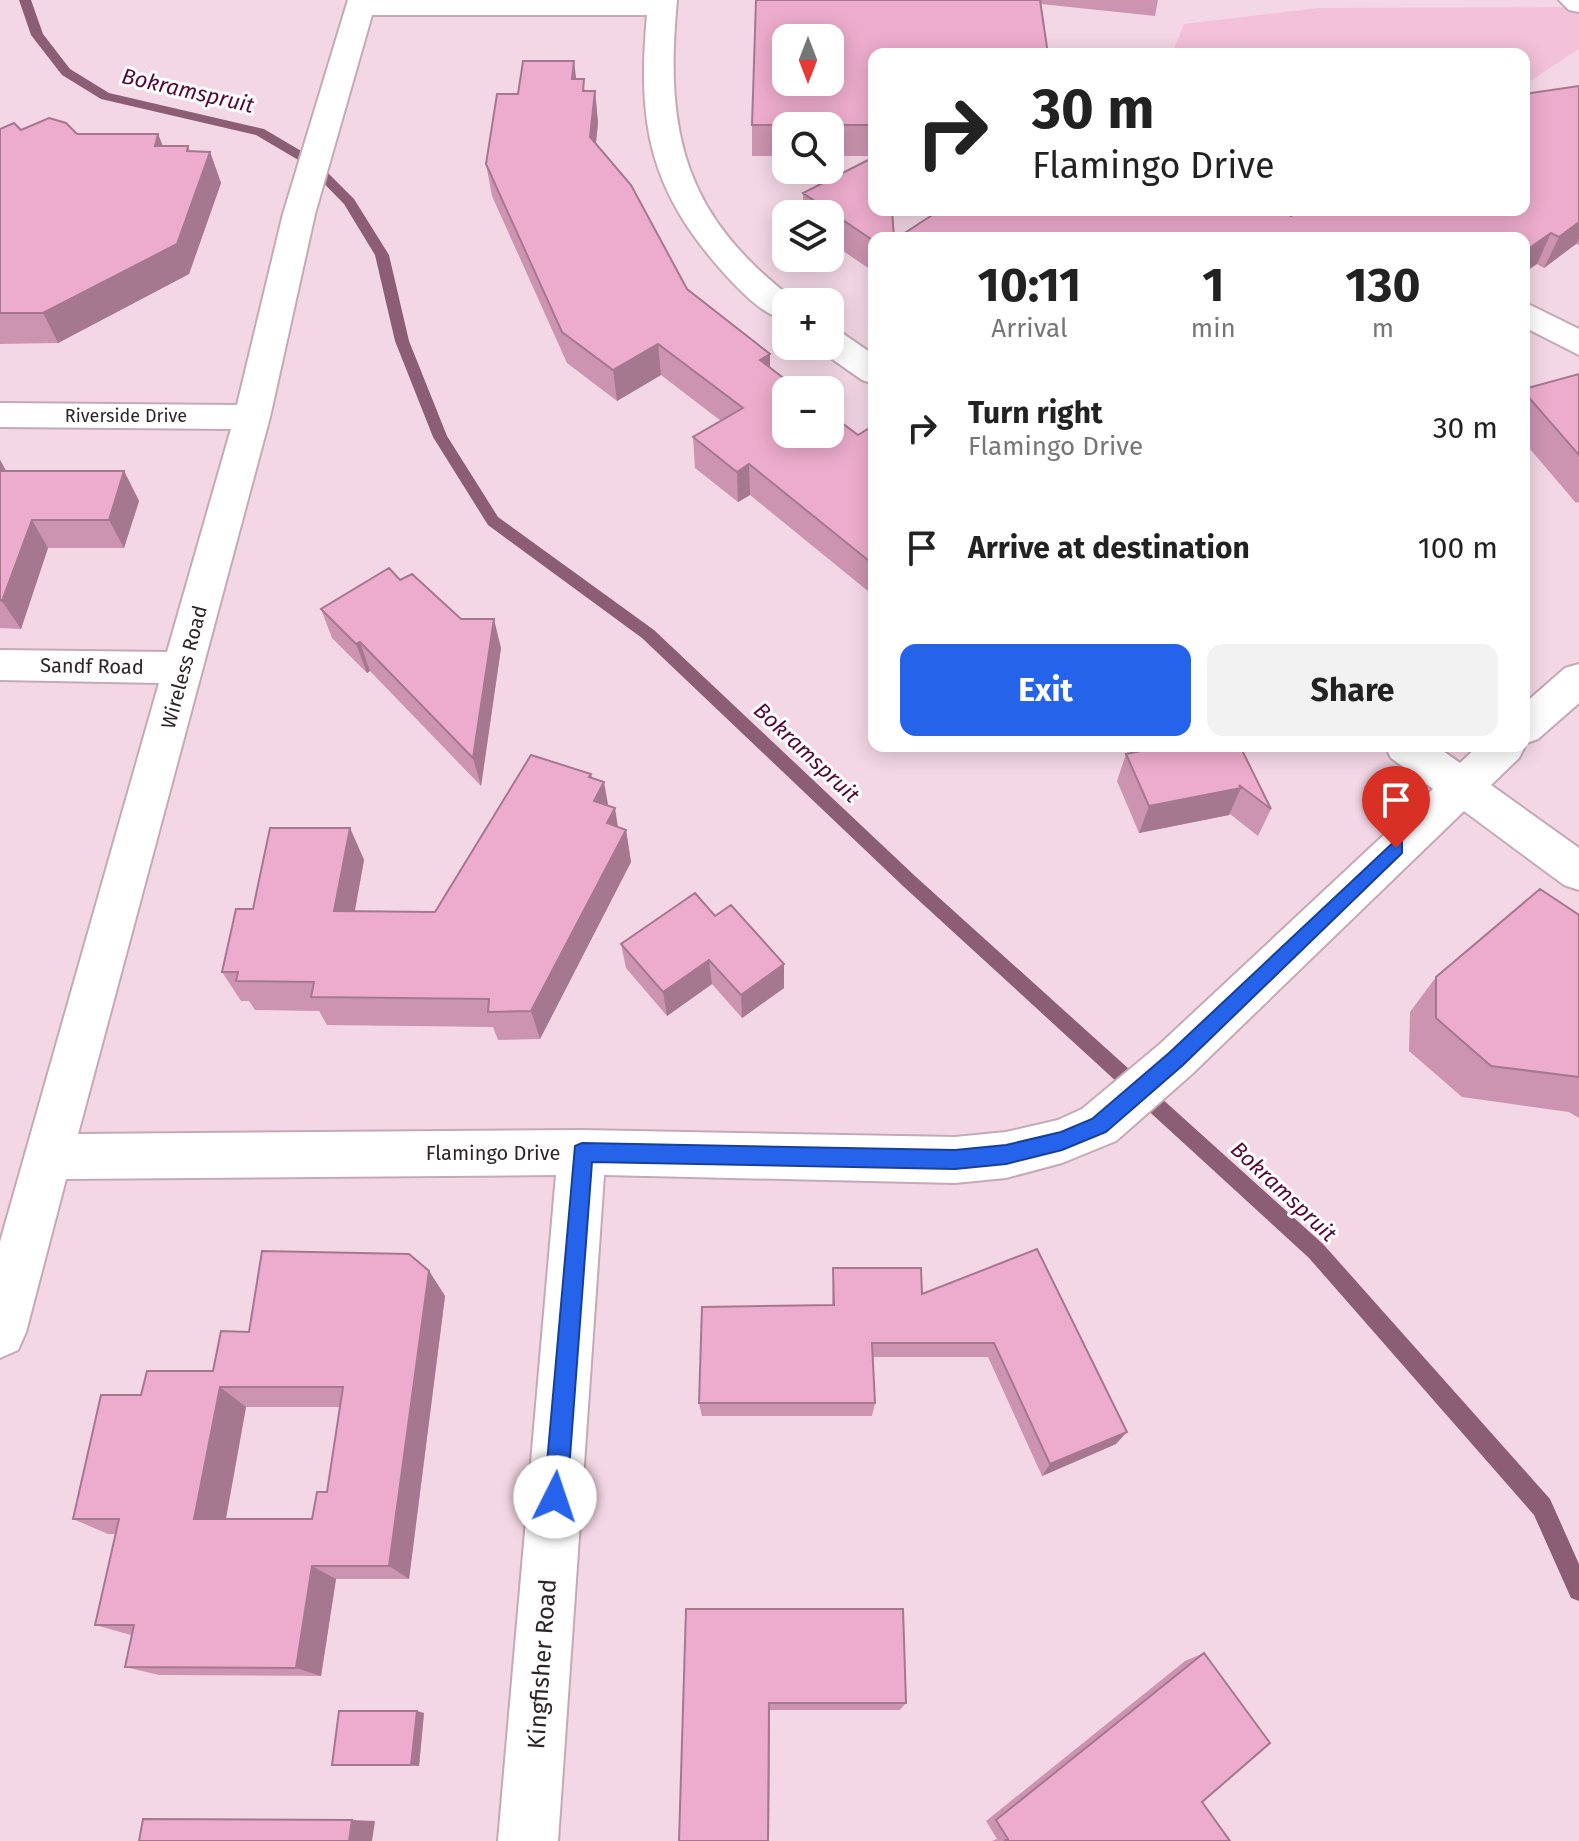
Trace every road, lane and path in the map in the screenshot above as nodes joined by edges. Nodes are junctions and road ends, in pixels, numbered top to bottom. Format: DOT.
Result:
graph roads {
  1 [pos="1573,0"];
  2 [pos="361,3"];
  3 [pos="663,4"];
  4 [pos="1579,4"];
  5 [pos="772,300"];
  6 [pos="1530,316"];
  7 [pos="1579,344"];
  8 [pos="844,351"];
  9 [pos="868,368"];
  10 [pos="0,415"];
  11 [pos="252,417"];
  12 [pos="0,665"];
  13 [pos="184,668"];
  14 [pos="1579,679"];
  15 [pos="1530,723"];
  16 [pos="1414,752"];
  17 [pos="1498,752"];
  18 [pos="1461,785"];
  19 [pos="1579,872"];
  20 [pos="582,1152"];
  21 [pos="47,1157"];
  22 [pos="0,1332"];
  23 [pos="528,1841"];
  1 -- 4 [label="street"];
  2 -- 3 [label="street"];
  2 -- 11 [label="street, Wireless Road"];
  3 -- 5 [label="street"];
  6 -- 7 [label="street"];
  8 -- 9 [label="street"];
  10 -- 11 [label="street, Riverside Drive"];
  11 -- 13 [label="street, Wireless Road"];
  12 -- 13 [label="street, Sandf Road"];
  13 -- 21 [label="street, Wireless Road"];
  14 -- 15 [label="street"];
  16 -- 18 [label="street"];
  17 -- 18 [label="street, Flamingo Drive"];
  18 -- 19 [label="street"];
  18 -- 20 [label="street, Flamingo Drive"];
  20 -- 21 [label="street, Flamingo Drive"];
  20 -- 23 [label="street, Kingfisher Road"];
  21 -- 22 [label="street, Wireless Road"];
}
